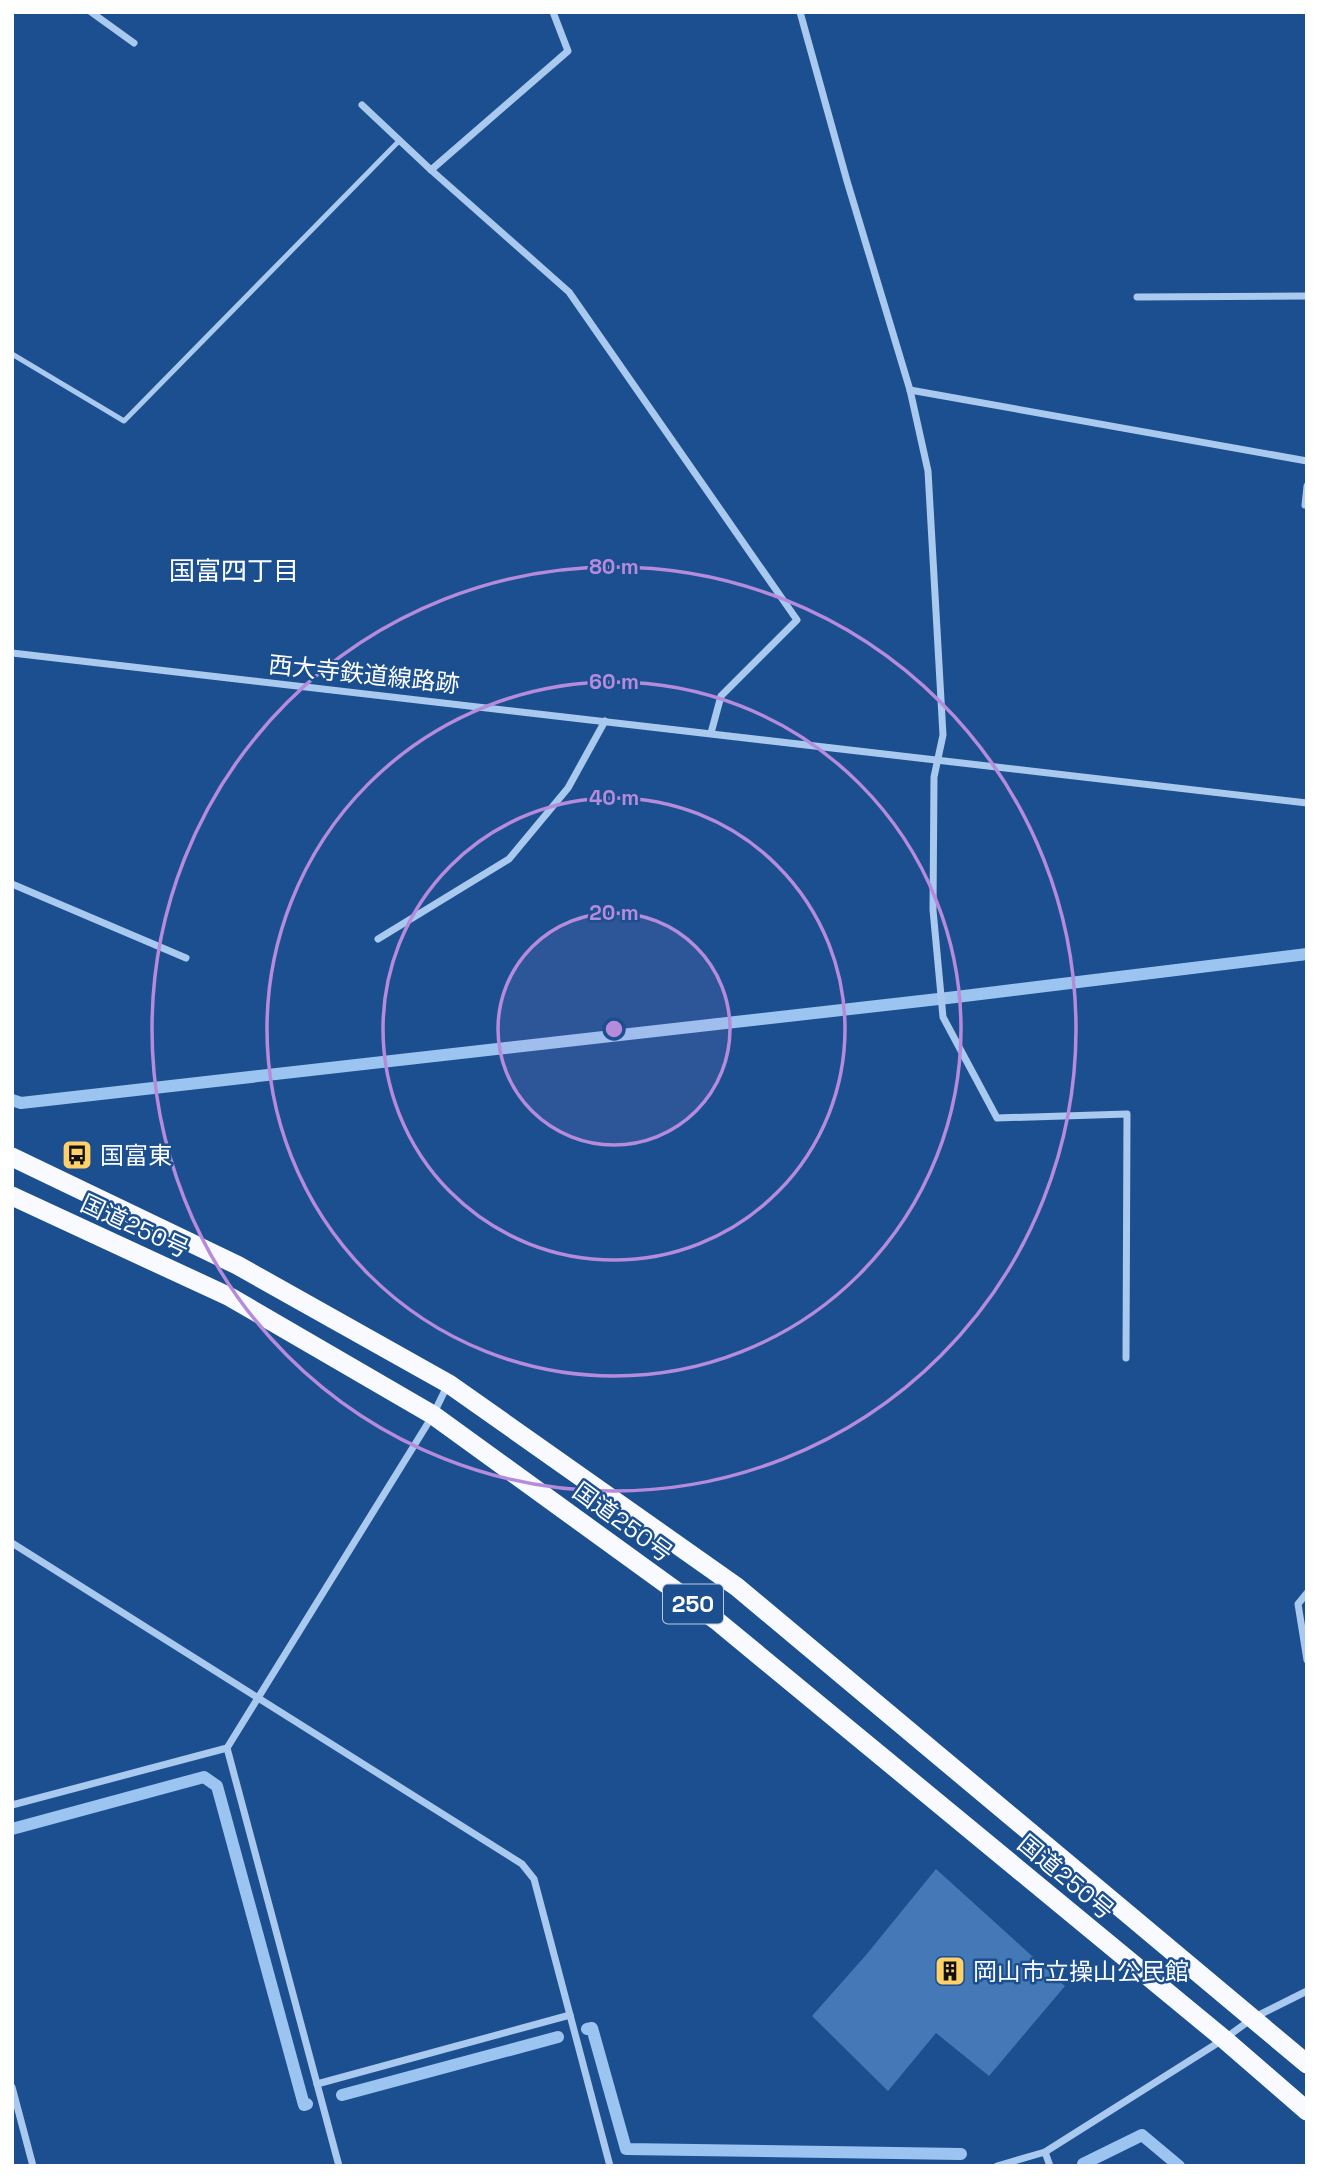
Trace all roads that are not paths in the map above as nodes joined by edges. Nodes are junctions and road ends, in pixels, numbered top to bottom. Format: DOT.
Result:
graph roads {
  1 [pos="90,12"];
  2 [pos="552,12"];
  3 [pos="800,12"];
  4 [pos="134,43"];
  5 [pos="362,105"];
  6 [pos="400,140"];
  7 [pos="431,170"];
  8 [pos="1307,296"];
  9 [pos="1136,297"];
  10 [pos="12,354"];
  11 [pos="910,390"];
  12 [pos="1307,461"];
  13 [pos="1307,486"];
  14 [pos="1307,505"];
  15 [pos="12,653"];
  16 [pos="605,721"];
  17 [pos="711,733"];
  18 [pos="937,761"];
  19 [pos="1307,803"];
  20 [pos="12,884"];
  21 [pos="378,939"];
  22 [pos="186,958"];
  23 [pos="12,1157"];
  24 [pos="12,1196"];
  25 [pos="1126,1359"];
  26 [pos="449,1384"];
  27 [pos="433,1415"];
  28 [pos="12,1543"];
  29 [pos="1307,1593"];
  30 [pos="1307,1660"];
  31 [pos="257,1699"];
  32 [pos="227,1748"];
  33 [pos="12,1805"];
  34 [pos="1307,1991"];
  35 [pos="570,2015"];
  36 [pos="1253,2018"];
  37 [pos="1224,2039"];
  38 [pos="1307,2064"];
  39 [pos="317,2084"];
  40 [pos="12,2087"];
  41 [pos="1307,2111"];
  42 [pos="1045,2152"];
  43 [pos="33,2166"];
  44 [pos="340,2166"];
  45 [pos="610,2166"];
  46 [pos="997,2166"];
  47 [pos="1050,2166"];
  1 -- 4 [label="street"];
  2 -- 7 [label="street"];
  3 -- 11 [label="street"];
  5 -- 6 [label="street"];
  6 -- 7 [label="street"];
  6 -- 10 [label="lane"];
  7 -- 17 [label="street"];
  8 -- 9 [label="street"];
  11 -- 12 [label="street"];
  11 -- 18 [label="street"];
  13 -- 14 [label="street"];
  15 -- 16 [label="street, 西大寺鉄道線路跡"];
  16 -- 17 [label="street, 西大寺鉄道線路跡"];
  16 -- 21 [label="street"];
  17 -- 18 [label="street, 西大寺鉄道線路跡"];
  18 -- 19 [label="street, 西大寺鉄道線路跡"];
  18 -- 25 [label="street"];
  20 -- 22 [label="street"];
  23 -- 26 [label="highway, 国道250号 / 250"];
  24 -- 27 [label="highway, 国道250号 / 250"];
  26 -- 27 [label="street"];
  26 -- 36 [label="highway, 国道250号 / 250"];
  27 -- 31 [label="street"];
  27 -- 37 [label="highway, 国道250号 / 250"];
  28 -- 31 [label="street"];
  29 -- 30 [label="street"];
  31 -- 32 [label="street"];
  31 -- 35 [label="street"];
  32 -- 33 [label="street"];
  32 -- 39 [label="street"];
  34 -- 36 [label="street"];
  35 -- 39 [label="street"];
  35 -- 45 [label="street"];
  36 -- 37 [label="street"];
  36 -- 38 [label="highway, 国道250号 / 250"];
  37 -- 41 [label="highway, 国道250号 / 250"];
  37 -- 42 [label="street"];
  39 -- 44 [label="street"];
  40 -- 43 [label="street"];
  42 -- 46 [label="street"];
  42 -- 47 [label="street"];
}
